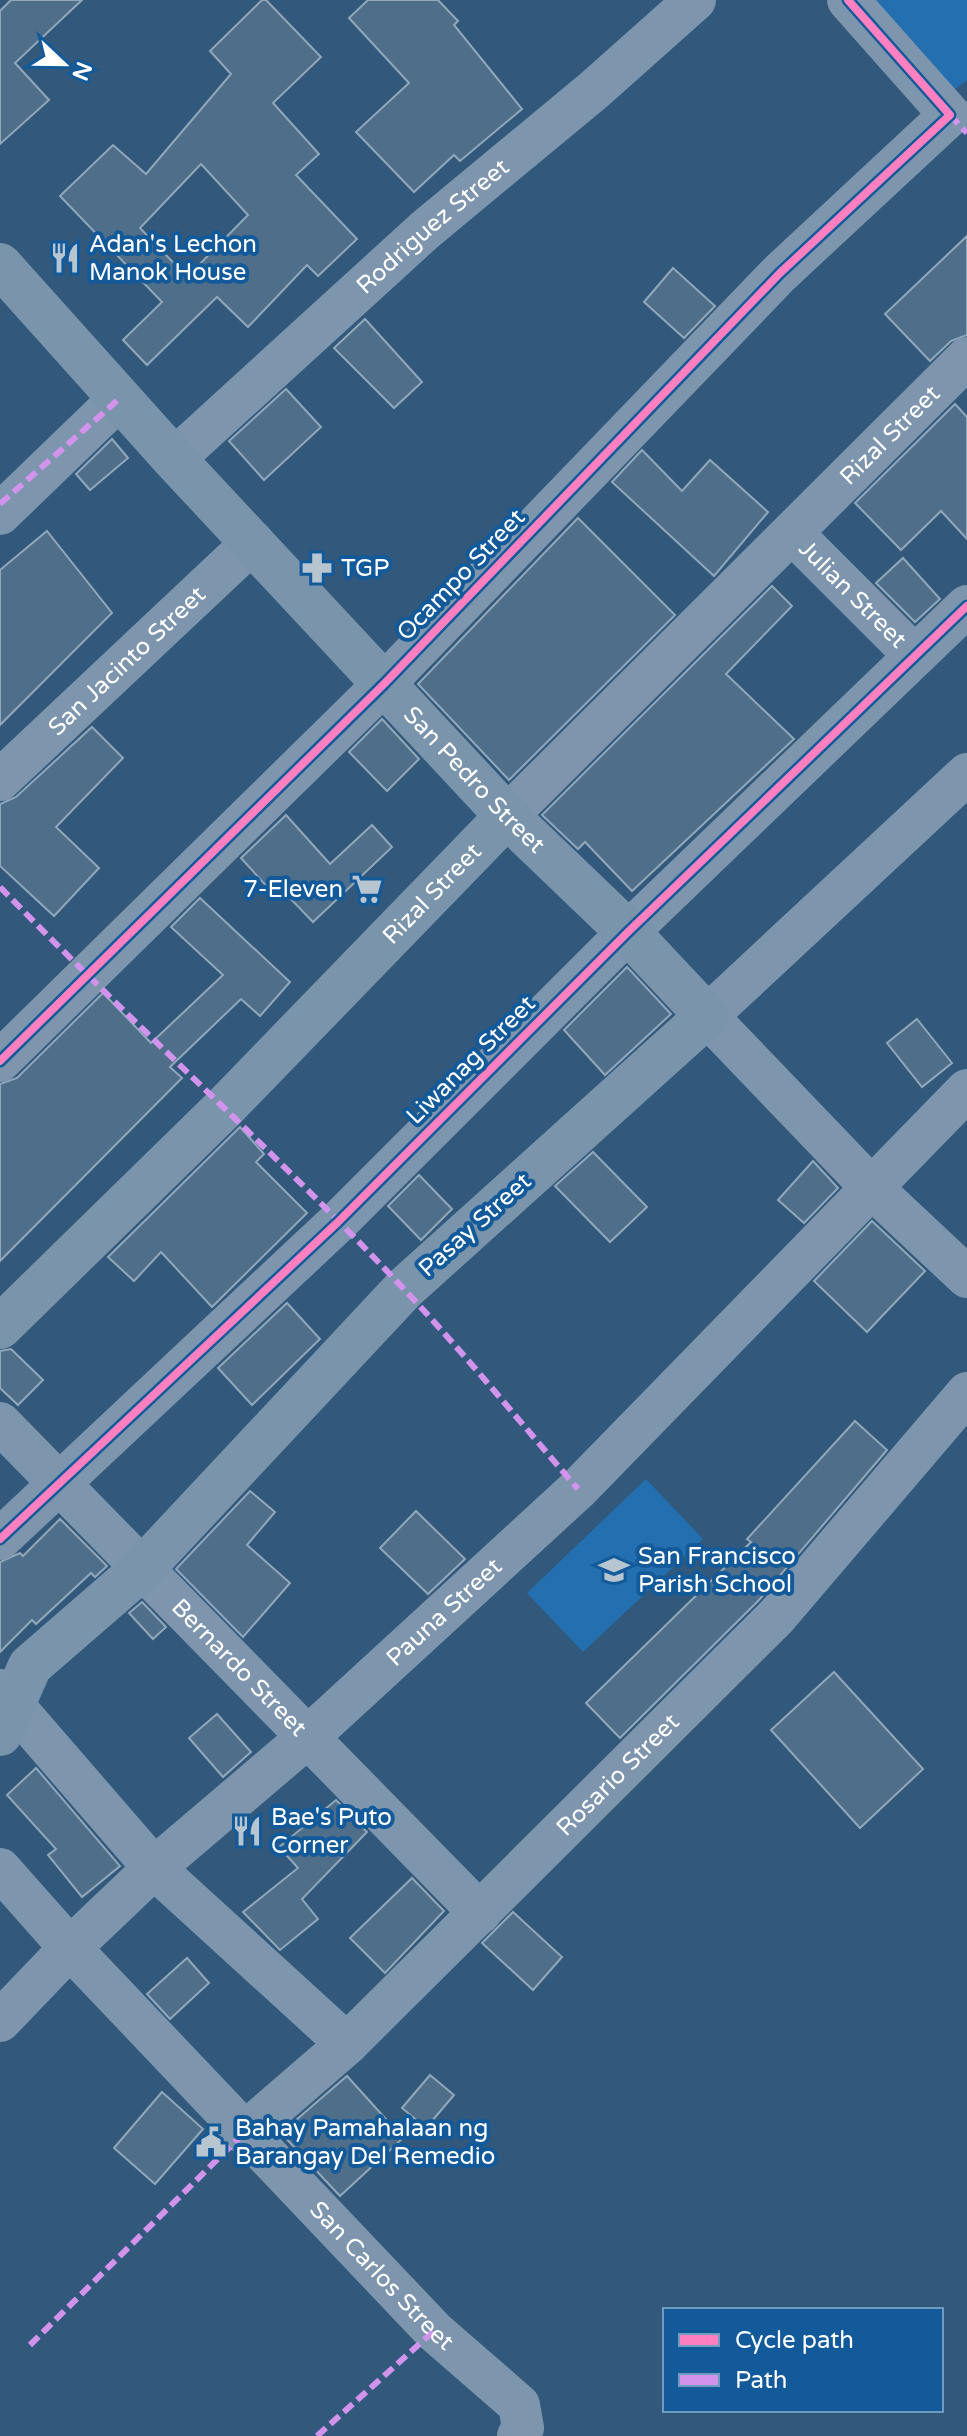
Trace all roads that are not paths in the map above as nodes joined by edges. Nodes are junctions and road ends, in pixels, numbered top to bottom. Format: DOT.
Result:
graph roads {
  1 [pos="695,0"];
  2 [pos="848,0"];
  3 [pos="0,265"];
  4 [pos="967,358"];
  5 [pos="119,399"];
  6 [pos="174,459"];
  7 [pos="0,514"];
  8 [pos="792,533"];
  9 [pos="253,542"];
  10 [pos="967,606"];
  11 [pos="915,656"];
  12 [pos="385,683"];
  13 [pos="967,774"];
  14 [pos="0,780"];
  15 [pos="507,816"];
  16 [pos="628,932"];
  17 [pos="707,1016"];
  18 [pos="0,1061"];
  19 [pos="967,1090"];
  20 [pos="871,1187"];
  21 [pos="967,1277"];
  22 [pos="0,1327"];
  23 [pos="967,1393"];
  24 [pos="0,1423"];
  25 [pos="58,1484"];
  26 [pos="0,1539"];
  27 [pos="143,1568"];
  28 [pos="4,1709"];
  29 [pos="309,1736"];
  30 [pos="154,1868"];
  31 [pos="0,1869"];
  32 [pos="480,1913"];
  33 [pos="70,1948"];
  34 [pos="0,2021"];
  35 [pos="347,2044"];
  36 [pos="244,2133"];
  37 [pos="518,2436"];
  1 -- 6 [label="street, Rodriguez Street"];
  2 -- 12 [label="street, Ocampo Street"];
  3 -- 5 [label="main road, San Pedro Street"];
  4 -- 8 [label="street, Rizal Street"];
  5 -- 6 [label="main road, San Pedro Street"];
  5 -- 7 [label="street"];
  6 -- 9 [label="main road, San Pedro Street"];
  8 -- 11 [label="street, Julian Street"];
  8 -- 15 [label="street, Rizal Street"];
  9 -- 12 [label="main road, San Pedro Street"];
  9 -- 14 [label="street, San Jacinto Street"];
  10 -- 11 [label="street, Liwanag Street"];
  11 -- 16 [label="street, Liwanag Street"];
  12 -- 15 [label="main road, San Pedro Street"];
  12 -- 18 [label="street, Ocampo Street"];
  13 -- 17 [label="street, Pasay Street"];
  15 -- 16 [label="main road, San Pedro Street"];
  15 -- 22 [label="main road, Rizal Street"];
  16 -- 17 [label="main road, San Pedro Street"];
  16 -- 25 [label="street, Liwanag Street"];
  17 -- 20 [label="street, San Pedro Street"];
  17 -- 27 [label="main road, Pasay Street"];
  19 -- 20 [label="street, Pauna Street"];
  20 -- 21 [label="street, San Pedro Street"];
  20 -- 29 [label="street, Pauna Street"];
  23 -- 32 [label="street, Rosario Street"];
  24 -- 25 [label="street, Bernardo Street"];
  25 -- 26 [label="street, Liwanag Street"];
  25 -- 27 [label="street, Bernardo Street"];
  27 -- 28 [label="main road, Pasay Street"];
  27 -- 29 [label="street, Bernardo Street"];
  28 -- 30 [label="street"];
  29 -- 30 [label="street, Pauna Street"];
  29 -- 32 [label="street, Bernardo Street"];
  30 -- 33 [label="street, Pauna Street"];
  30 -- 35 [label="street"];
  31 -- 33 [label="street, San Carlos Street"];
  32 -- 35 [label="street, Rosario Street"];
  33 -- 34 [label="street, Pauna Street"];
  33 -- 36 [label="street, San Carlos Street"];
  35 -- 36 [label="street, Rosario Street"];
  36 -- 37 [label="street, San Carlos Street"];
}
